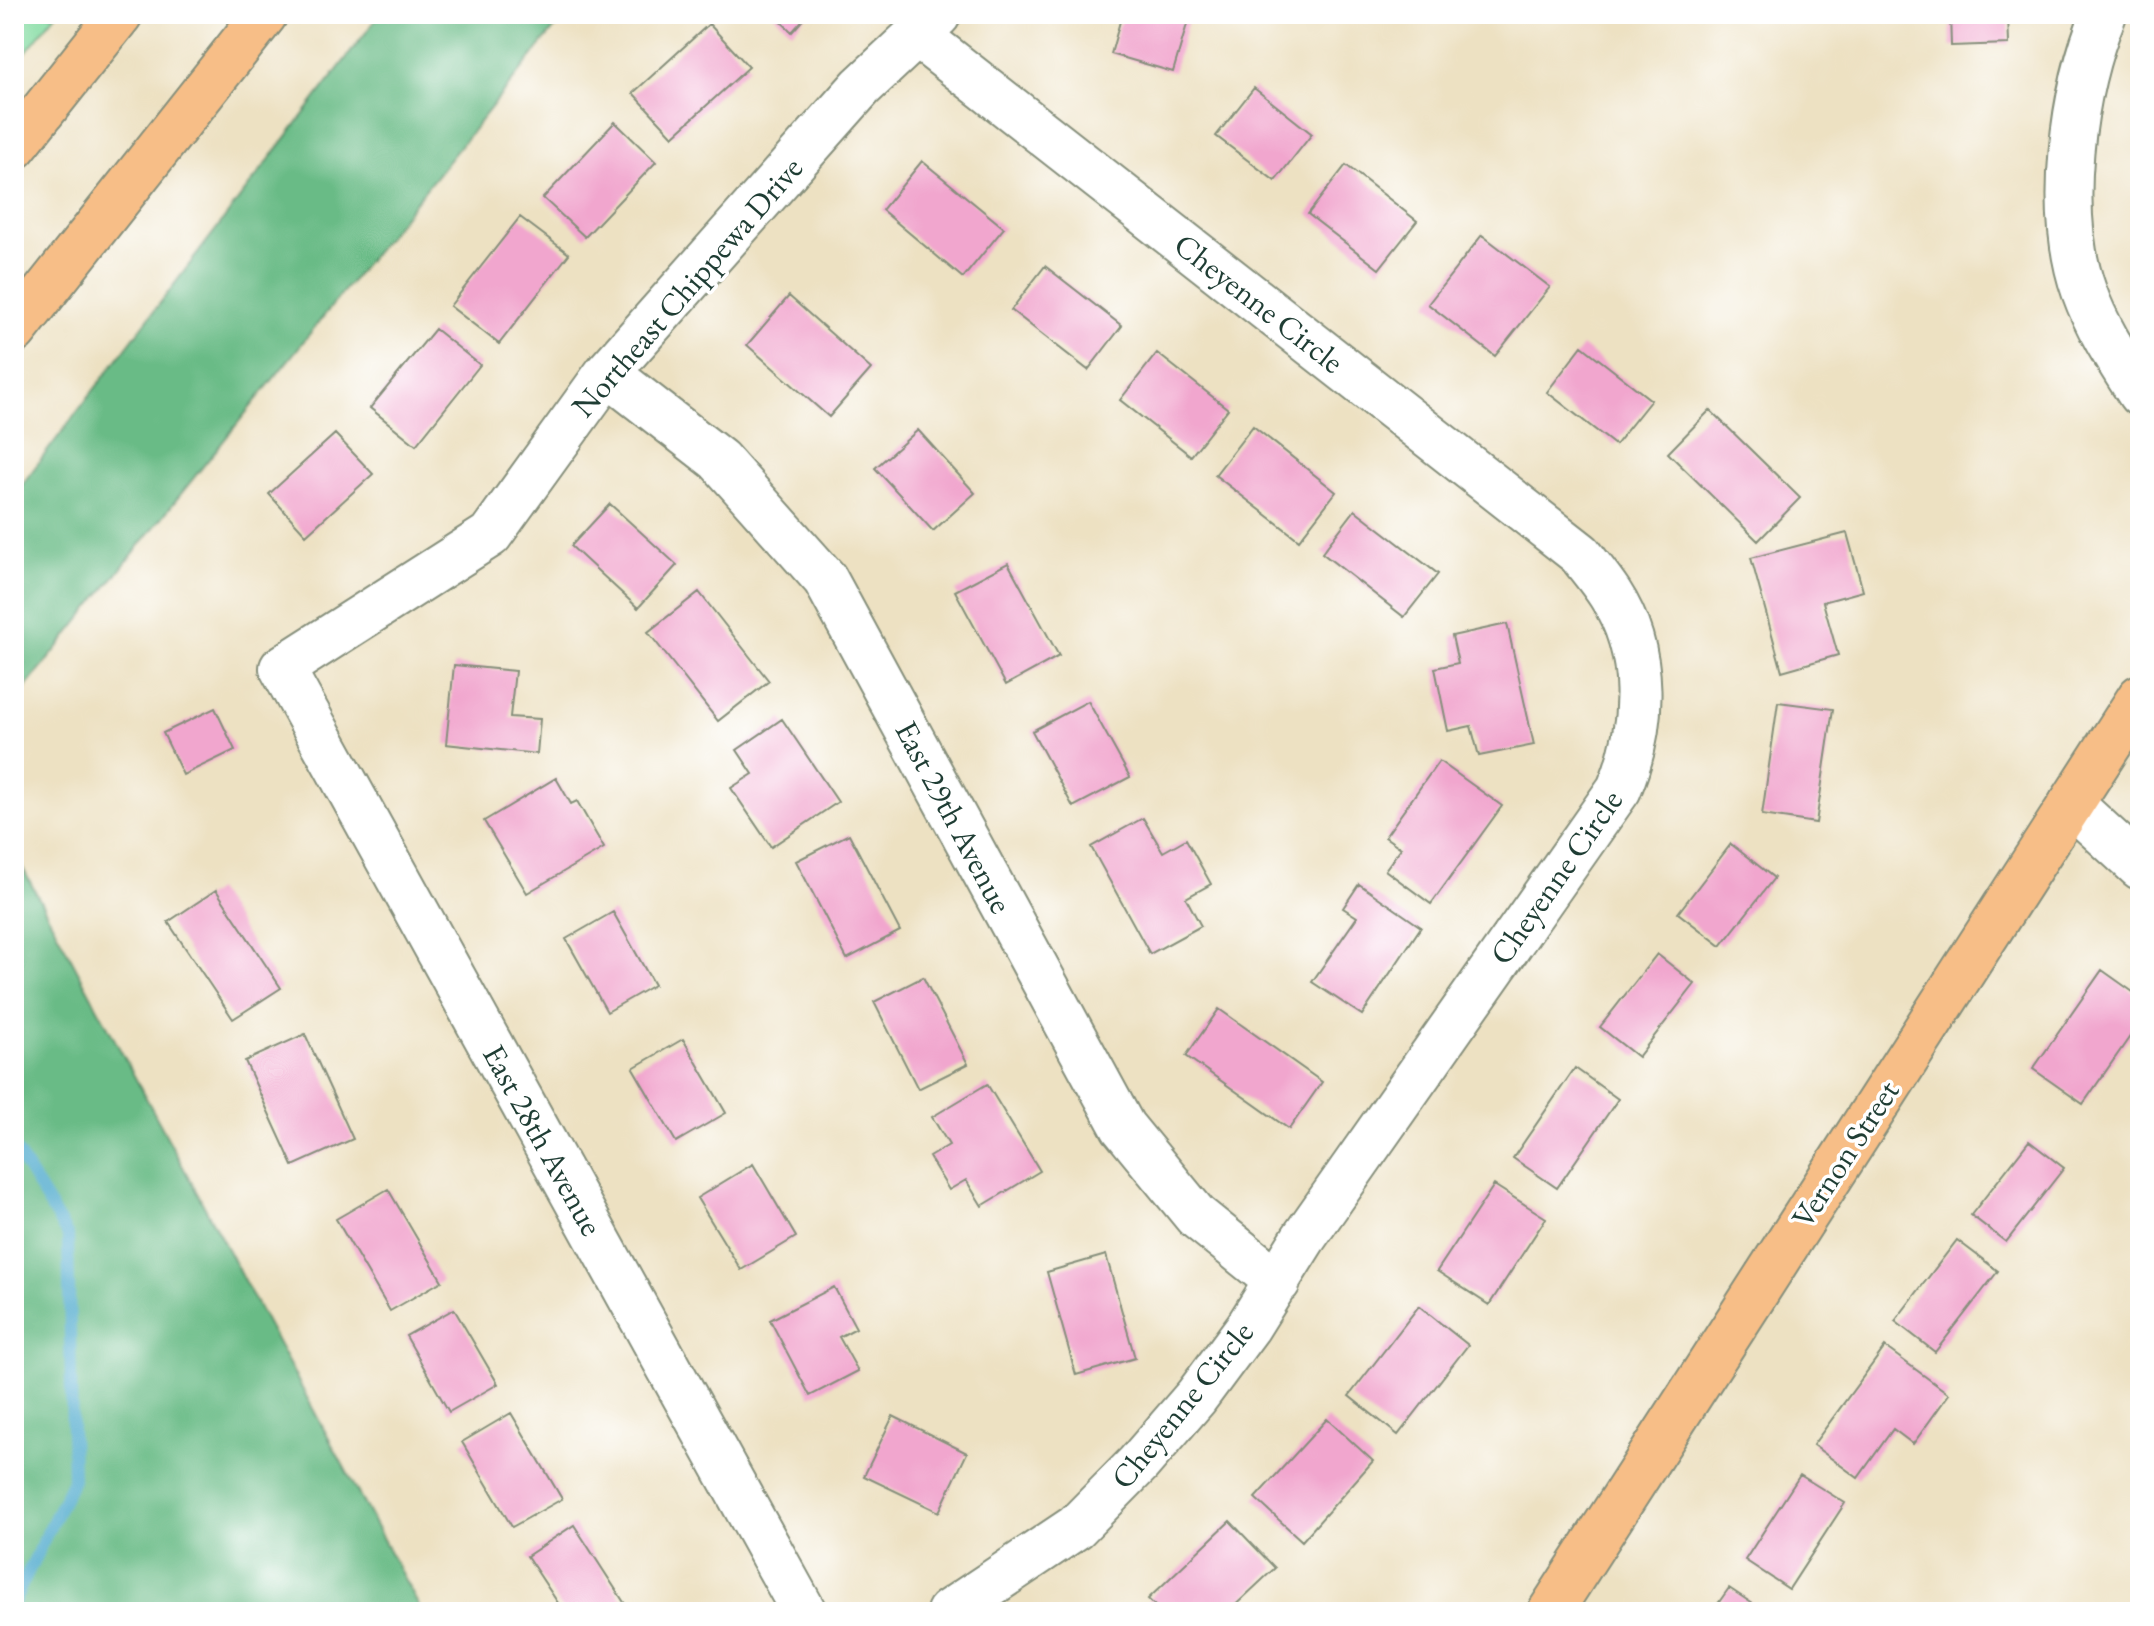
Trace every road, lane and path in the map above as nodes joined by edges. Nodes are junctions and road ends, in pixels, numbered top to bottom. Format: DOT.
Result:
graph roads {
  1 [pos="120,14"];
  2 [pos="265,14"];
  3 [pos="2104,14"];
  4 [pos="928,24"];
  5 [pos="14,147"];
  6 [pos="14,331"];
  7 [pos="607,373"];
  8 [pos="2140,394"];
  9 [pos="282,668"];
  10 [pos="2140,697"];
  11 [pos="2071,804"];
  12 [pos="2140,867"];
  13 [pos="1278,1282"];
  14 [pos="804,1612"];
  15 [pos="949,1612"];
  16 [pos="1550,1612"];
  1 -- 5 [label="main road"];
  2 -- 6 [label="main road"];
  3 -- 8 [label="street"];
  4 -- 7 [label="street, Northeast Chippewa Drive"];
  4 -- 13 [label="street, Cheyenne Circle"];
  7 -- 9 [label="street, Northeast Chippewa Drive"];
  7 -- 13 [label="street, East 29th Avenue"];
  9 -- 14 [label="street, East 28th Avenue"];
  10 -- 11 [label="main road, Vernon Street"];
  11 -- 12 [label="street"];
  11 -- 16 [label="main road, Vernon Street"];
  13 -- 15 [label="street, Cheyenne Circle"];
}
